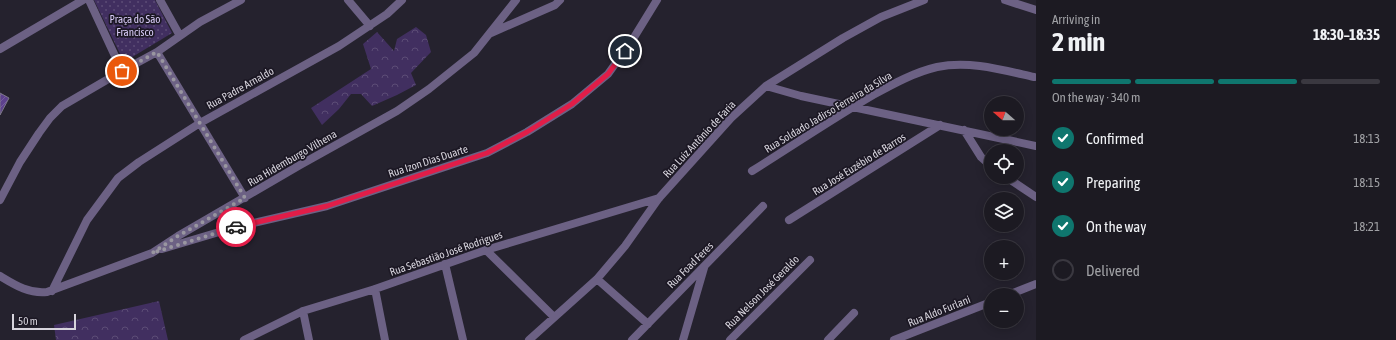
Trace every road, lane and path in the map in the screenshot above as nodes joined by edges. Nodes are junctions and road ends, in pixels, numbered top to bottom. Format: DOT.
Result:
graph roads {
  1 [pos="83,0"];
  2 [pos="89,0"];
  3 [pos="160,0"];
  4 [pos="241,0"];
  5 [pos="348,0"];
  6 [pos="402,0"];
  7 [pos="516,0"];
  8 [pos="560,0"];
  9 [pos="657,0"];
  10 [pos="924,0"];
  11 [pos="1006,0"];
  12 [pos="1028,0"];
  13 [pos="1036,9"];
  14 [pos="370,26"];
  15 [pos="490,33"];
  16 [pos="180,36"];
  17 [pos="0,49"];
  18 [pos="157,52"];
  19 [pos="122,71"];
  20 [pos="1034,77"];
  21 [pos="766,86"];
  22 [pos="852,107"];
  23 [pos="200,123"];
  24 [pos="940,125"];
  25 [pos="964,130"];
  26 [pos="1036,146"];
  27 [pos="984,160"];
  28 [pos="752,171"];
  29 [pos="1016,184"];
  30 [pos="1036,197"];
  31 [pos="245,198"];
  32 [pos="660,198"];
  33 [pos="0,200"];
  34 [pos="763,206"];
  35 [pos="789,220"];
  36 [pos="486,250"];
  37 [pos="152,253"];
  38 [pos="810,260"];
  39 [pos="445,264"];
  40 [pos="704,267"];
  41 [pos="0,276"];
  42 [pos="597,279"];
  43 [pos="1036,284"];
  44 [pos="375,289"];
  45 [pos="1024,289"];
  46 [pos="52,291"];
  47 [pos="984,305"];
  48 [pos="303,312"];
  49 [pos="854,313"];
  50 [pos="554,317"];
  51 [pos="648,324"];
  52 [pos="244,340"];
  53 [pos="309,340"];
  54 [pos="385,340"];
  55 [pos="463,340"];
  56 [pos="529,340"];
  57 [pos="632,340"];
  58 [pos="683,340"];
  59 [pos="730,340"];
  60 [pos="829,340"];
  61 [pos="894,340"];
  1 -- 17 [label="street"];
  2 -- 19 [label="street"];
  3 -- 16 [label="street"];
  4 -- 16 [label="street"];
  5 -- 14 [label="street"];
  6 -- 14 [label="street, Rua Padre Arnaldo"];
  7 -- 15 [label="street, Rua Hidemburgo Vilhena"];
  8 -- 15 [label="street"];
  9 -- 37 [label="street, Rua Izon Dias Duarte"];
  10 -- 21 [label="street, Rua Luiz Antônio de Faria"];
  11 -- 13 [label="street"];
  12 -- 13 [label="street"];
  14 -- 23 [label="street, Rua Padre Arnaldo"];
  15 -- 31 [label="street, Rua Hidemburgo Vilhena"];
  16 -- 18 [label="street"];
  18 -- 19 [label="street"];
  18 -- 23 [label="street"];
  19 -- 33 [label="street"];
  20 -- 22 [label="street, Rua Soldado Jadirso Ferreira da Silva"];
  21 -- 22 [label="street"];
  21 -- 32 [label="street, Rua Luiz Antônio de Faria"];
  22 -- 24 [label="street"];
  22 -- 28 [label="street, Rua Soldado Jadirso Ferreira da Silva"];
  23 -- 31 [label="street"];
  23 -- 46 [label="street, Rua Padre Arnaldo"];
  24 -- 25 [label="street"];
  24 -- 35 [label="street, Rua José Euzébio de Barros"];
  25 -- 26 [label="street"];
  25 -- 27 [label="street"];
  29 -- 30 [label="street"];
  31 -- 37 [label="street, Rua Hidemburgo Vilhena"];
  32 -- 36 [label="street, Rua Sebastião José Rodrigues"];
  32 -- 42 [label="street, Rua Luiz Antônio de Faria"];
  34 -- 40 [label="street, Rua Foad Feres"];
  36 -- 39 [label="street, Rua Sebastião José Rodrigues"];
  36 -- 50 [label="street"];
  37 -- 46 [label="street, Rua Hidemburgo Vilhena"];
  38 -- 59 [label="street, Rua Nelson José Geraldo"];
  39 -- 44 [label="street, Rua Sebastião José Rodrigues"];
  39 -- 55 [label="street"];
  40 -- 51 [label="street, Rua Foad Feres"];
  40 -- 58 [label="street"];
  41 -- 46 [label="street, Rua Hidemburgo Vilhena"];
  42 -- 50 [label="street, Rua Luiz Antônio de Faria"];
  42 -- 51 [label="street"];
  43 -- 45 [label="street"];
  44 -- 48 [label="street, Rua Sebastião José Rodrigues"];
  44 -- 54 [label="street"];
  47 -- 61 [label="street, Rua Aldo Furlani"];
  48 -- 52 [label="street, Rua Sebastião José Rodrigues"];
  48 -- 53 [label="street"];
  49 -- 60 [label="street"];
  50 -- 56 [label="street, Rua Luiz Antônio de Faria"];
  51 -- 57 [label="street, Rua Foad Feres"];
}
